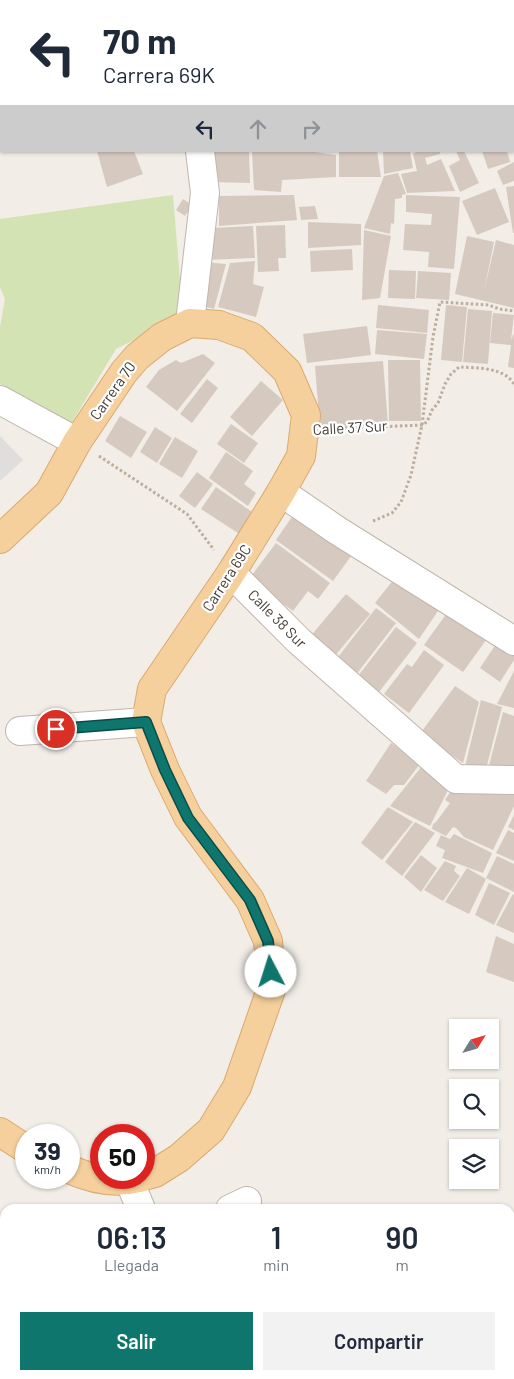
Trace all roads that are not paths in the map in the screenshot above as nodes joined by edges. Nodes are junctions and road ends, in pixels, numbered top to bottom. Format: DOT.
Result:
graph roads {
  1 [pos="200,152"];
  2 [pos="190,323"];
  3 [pos="0,400"];
  4 [pos="304,430"];
  5 [pos="77,442"];
  6 [pos="281,492"];
  7 [pos="0,539"];
  8 [pos="231,573"];
  9 [pos="514,641"];
  10 [pos="146,722"];
  11 [pos="20,731"];
  12 [pos="514,780"];
  13 [pos="0,1132"];
  14 [pos="15,1142"];
  15 [pos="155,1173"];
  16 [pos="139,1189"];
  17 [pos="141,1204"];
  1 -- 2 [label="street"];
  2 -- 4 [label="main road, Calle 37 Sur"];
  2 -- 5 [label="main road, Carrera 70"];
  3 -- 5 [label="street"];
  4 -- 6 [label="main road, Carrera 69C"];
  5 -- 7 [label="main road, Carrera 70"];
  6 -- 8 [label="main road, Carrera 69C"];
  6 -- 9 [label="street"];
  8 -- 10 [label="main road, Carrera 69C"];
  8 -- 12 [label="street, Calle 38 Sur"];
  10 -- 11 [label="street"];
  10 -- 15 [label="main road"];
  13 -- 14 [label="main road"];
  16 -- 17 [label="street"];
}
